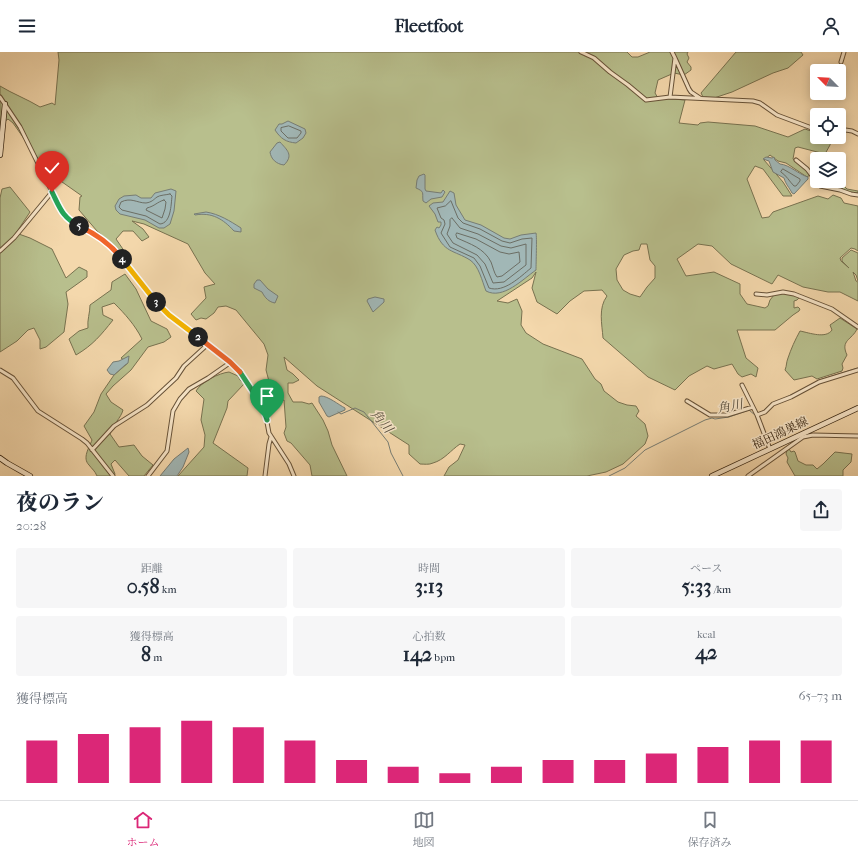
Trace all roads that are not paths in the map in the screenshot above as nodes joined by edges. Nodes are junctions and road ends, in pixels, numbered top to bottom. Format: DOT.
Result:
graph roads {
  1 [pos="581,52"];
  2 [pos="672,52"];
  3 [pos="844,52"];
  4 [pos="674,58"];
  5 [pos="841,62"];
  6 [pos="0,97"];
  7 [pos="670,97"];
  8 [pos="700,98"];
  9 [pos="5,104"];
  10 [pos="810,127"];
  11 [pos="846,130"];
  12 [pos="858,134"];
  13 [pos="0,155"];
  14 [pos="796,160"];
  15 [pos="52,192"];
  16 [pos="858,195"];
  17 [pos="0,251"];
  18 [pos="756,294"];
  19 [pos="858,327"];
  20 [pos="207,345"];
  21 [pos="230,362"];
  22 [pos="0,370"];
  23 [pos="858,370"];
  24 [pos="742,385"];
  25 [pos="687,401"];
  26 [pos="753,407"];
  27 [pos="858,408"];
  28 [pos="757,415"];
  29 [pos="803,435"];
  30 [pos="858,436"];
  31 [pos="271,437"];
  32 [pos="770,449"];
  33 [pos="92,450"];
  34 [pos="0,458"];
  35 [pos="30,476"];
  36 [pos="113,476"];
  37 [pos="148,476"];
  38 [pos="265,476"];
  39 [pos="294,476"];
  40 [pos="712,476"];
  41 [pos="748,476"];
  1 -- 7 [label="street"];
  2 -- 4 [label="street"];
  3 -- 5 [label="street"];
  4 -- 7 [label="street"];
  4 -- 8 [label="street"];
  6 -- 9 [label="street"];
  7 -- 8 [label="street"];
  8 -- 10 [label="street"];
  9 -- 13 [label="main road"];
  9 -- 15 [label="street"];
  11 -- 12 [label="street"];
  14 -- 16 [label="street"];
  15 -- 17 [label="street"];
  15 -- 20 [label="street"];
  18 -- 19 [label="street"];
  20 -- 21 [label="street"];
  20 -- 33 [label="street"];
  21 -- 31 [label="street"];
  21 -- 37 [label="street"];
  22 -- 33 [label="street"];
  23 -- 28 [label="street"];
  24 -- 26 [label="street"];
  25 -- 26 [label="street"];
  26 -- 28 [label="street"];
  27 -- 29 [label="main road, 福田鴻巣線"];
  28 -- 32 [label="street"];
  29 -- 30 [label="street"];
  29 -- 32 [label="main road, 福田鴻巣線"];
  29 -- 41 [label="street"];
  31 -- 38 [label="street"];
  31 -- 39 [label="street"];
  32 -- 40 [label="main road, 福田鴻巣線"];
  33 -- 36 [label="street"];
  34 -- 35 [label="main road"];
}
